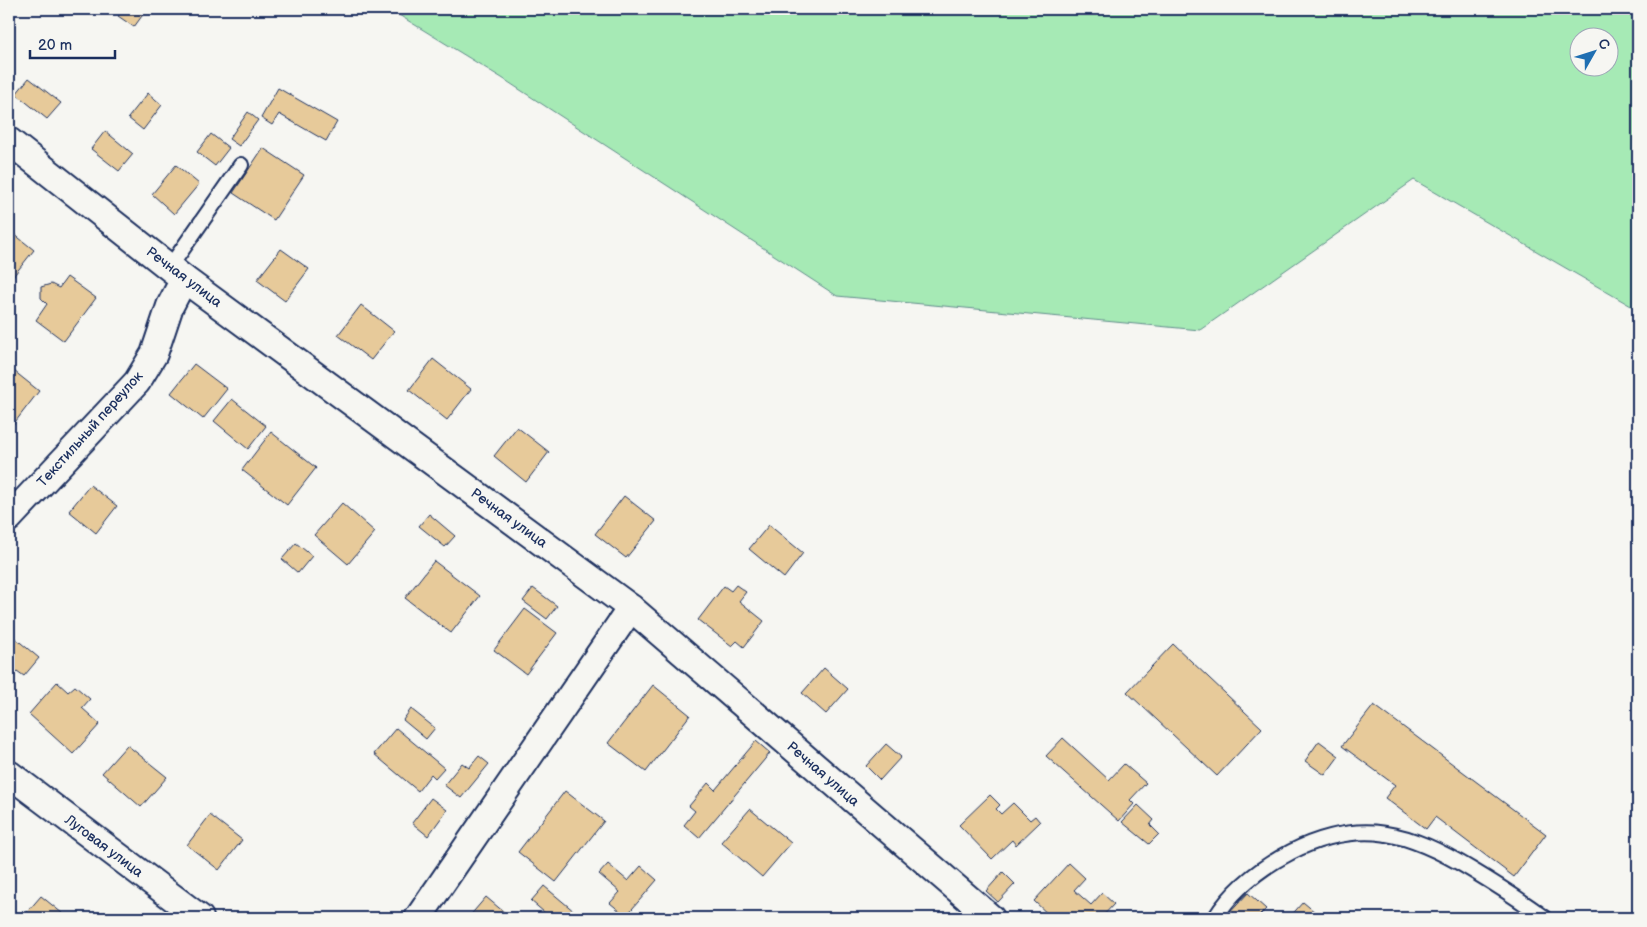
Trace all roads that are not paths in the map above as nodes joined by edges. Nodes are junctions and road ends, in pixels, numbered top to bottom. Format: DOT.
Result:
graph roads {
  1 [pos="9,142"];
  2 [pos="241,165"];
  3 [pos="177,273"];
  4 [pos="9,518"];
  5 [pos="631,608"];
  6 [pos="9,774"];
  7 [pos="200,918"];
  8 [pos="418,918"];
  9 [pos="991,918"];
  10 [pos="1215,918"];
  11 [pos="1545,918"];
  1 -- 3 [label="street, Речная улица"];
  2 -- 3 [label="lane"];
  3 -- 4 [label="street, Текстильный переулок"];
  3 -- 5 [label="street, Речная улица"];
  5 -- 8 [label="street"];
  5 -- 9 [label="street, Речная улица"];
  6 -- 7 [label="street, Луговая улица"];
  10 -- 11 [label="lane"];
}
